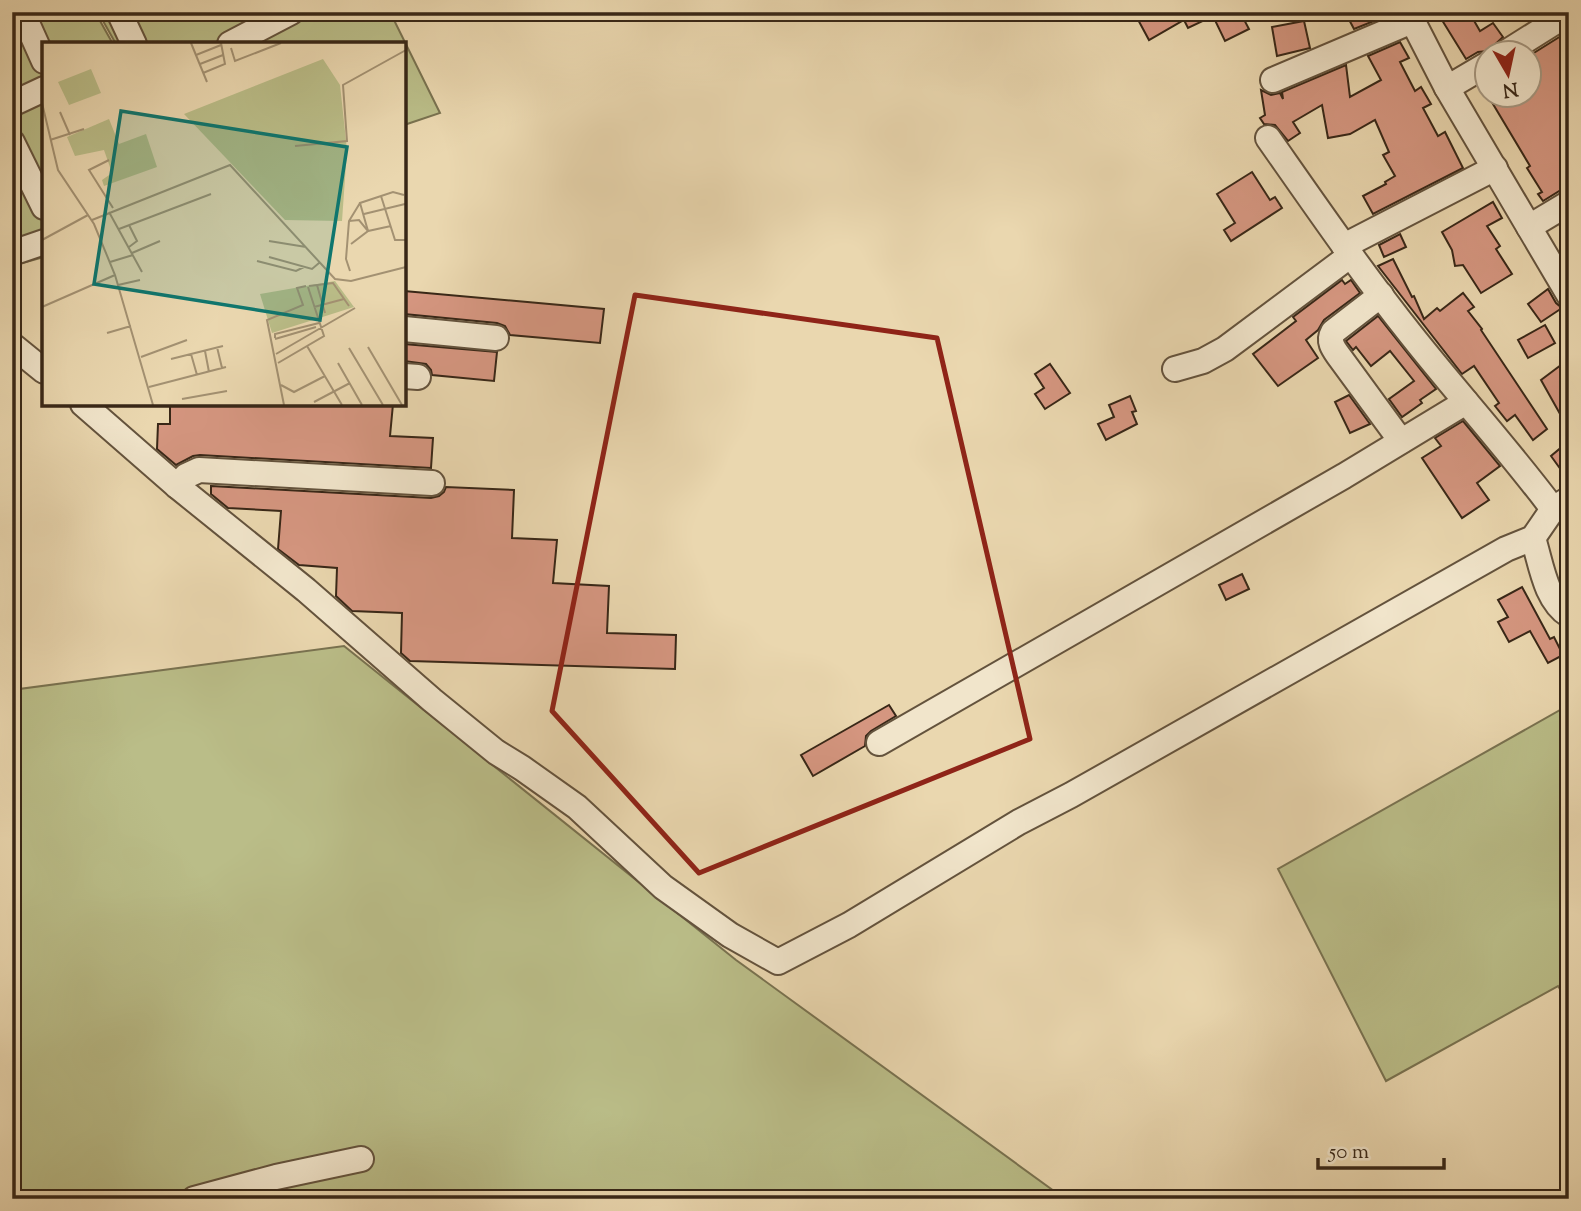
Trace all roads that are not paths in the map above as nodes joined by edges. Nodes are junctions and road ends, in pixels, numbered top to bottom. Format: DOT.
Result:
graph roads {
  1 [pos="22,12"];
  2 [pos="119,12"];
  3 [pos="291,12"];
  4 [pos="1569,13"];
  5 [pos="1410,17"];
  6 [pos="1529,38"];
  7 [pos="133,42"];
  8 [pos="234,42"];
  9 [pos="42,57"];
  10 [pos="1472,73"];
  11 [pos="1273,80"];
  12 [pos="1447,88"];
  13 [pos="42,90"];
  14 [pos="12,104"];
  15 [pos="1269,138"];
  16 [pos="12,142"];
  17 [pos="1495,168"];
  18 [pos="42,203"];
  19 [pos="1569,203"];
  20 [pos="1529,227"];
  21 [pos="42,243"];
  22 [pos="1348,251"];
  23 [pos="12,253"];
  24 [pos="1381,295"];
  25 [pos="1569,295"];
  26 [pos="406,329"];
  27 [pos="496,338"];
  28 [pos="12,345"];
  29 [pos="42,369"];
  30 [pos="1175,369"];
  31 [pos="1466,402"];
  32 [pos="85,406"];
  33 [pos="1401,441"];
  34 [pos="432,484"];
  35 [pos="177,486"];
  36 [pos="1561,504"];
  37 [pos="1533,538"];
  38 [pos="1569,615"];
  39 [pos="879,743"];
  40 [pos="361,1159"];
  41 [pos="194,1199"];
  1 -- 9 [label="street"];
  2 -- 7 [label="street"];
  3 -- 8 [label="street"];
  4 -- 6 [label="street"];
  5 -- 11 [label="street"];
  5 -- 12 [label="street"];
  10 -- 12 [label="street"];
  12 -- 17 [label="street"];
  13 -- 14 [label="street"];
  15 -- 22 [label="street"];
  16 -- 18 [label="street"];
  17 -- 20 [label="street"];
  17 -- 22 [label="street"];
  19 -- 20 [label="street"];
  20 -- 25 [label="street"];
  21 -- 23 [label="street"];
  22 -- 24 [label="street"];
  22 -- 30 [label="street"];
  24 -- 31 [label="street"];
  24 -- 33 [label="street"];
  26 -- 27 [label="street"];
  28 -- 29 [label="street"];
  31 -- 33 [label="street"];
  31 -- 36 [label="street"];
  32 -- 35 [label="street"];
  33 -- 39 [label="street"];
  34 -- 35 [label="street"];
  35 -- 37 [label="street"];
  36 -- 37 [label="street"];
  37 -- 38 [label="street"];
  40 -- 41 [label="street"];
}
